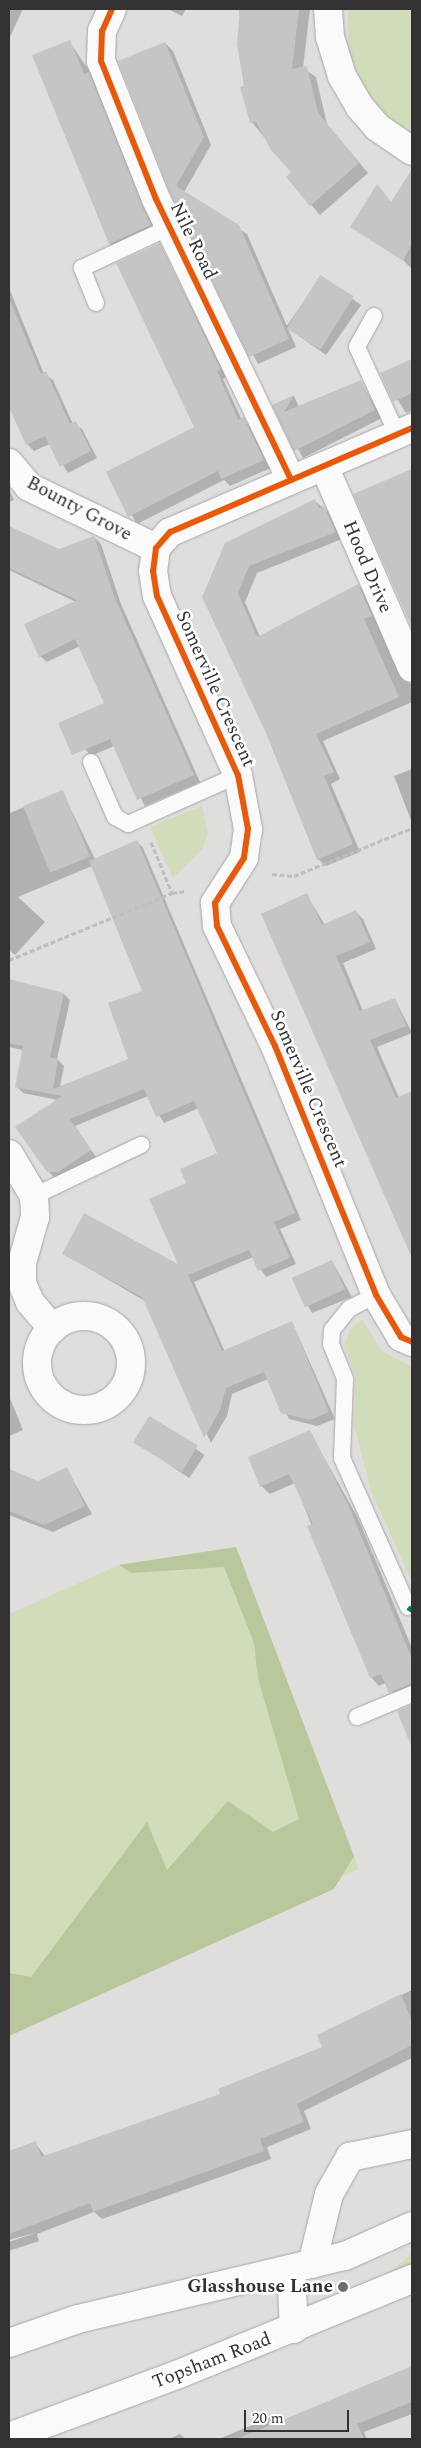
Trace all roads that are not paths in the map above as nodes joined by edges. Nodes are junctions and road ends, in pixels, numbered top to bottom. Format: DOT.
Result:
graph roads {
  1 [pos="112,9"];
  2 [pos="328,9"];
  3 [pos="412,151"];
  4 [pos="170,227"];
  5 [pos="96,303"];
  6 [pos="374,316"];
  7 [pos="405,431"];
  8 [pos="9,463"];
  9 [pos="324,466"];
  10 [pos="290,478"];
  11 [pos="156,548"];
  12 [pos="412,668"];
  13 [pos="91,762"];
  14 [pos="238,775"];
  15 [pos="141,1145"];
  16 [pos="9,1154"];
  17 [pos="34,1196"];
  18 [pos="376,1295"];
  19 [pos="53,1328"];
  20 [pos="412,1342"];
  21 [pos="408,1606"];
  22 [pos="412,1694"];
  23 [pos="357,1717"];
  24 [pos="412,2144"];
  25 [pos="412,2226"];
  26 [pos="302,2267"];
  27 [pos="412,2279"];
  28 [pos="294,2329"];
  29 [pos="9,2343"];
  30 [pos="9,2437"];
  1 -- 4 [label="street, Nile Road"];
  2 -- 3 [label="street"];
  4 -- 5 [label="lane"];
  4 -- 10 [label="street, Nile Road"];
  6 -- 7 [label="lane"];
  7 -- 9 [label="street"];
  8 -- 11 [label="street, Bounty Grove"];
  9 -- 10 [label="street"];
  9 -- 12 [label="street, Hood Drive"];
  10 -- 11 [label="street"];
  11 -- 14 [label="street, Somerville Crescent"];
  13 -- 14 [label="lane"];
  14 -- 18 [label="street, Somerville Crescent"];
  15 -- 17 [label="lane"];
  16 -- 17 [label="street"];
  17 -- 19 [label="street"];
  18 -- 20 [label="street, Somerville Crescent"];
  18 -- 21 [label="lane"];
  22 -- 23 [label="lane"];
  24 -- 26 [label="street"];
  25 -- 26 [label="street"];
  26 -- 28 [label="street"];
  26 -- 29 [label="street"];
  27 -- 28 [label="street, Topsham Road"];
  28 -- 30 [label="street, Topsham Road"];
}
